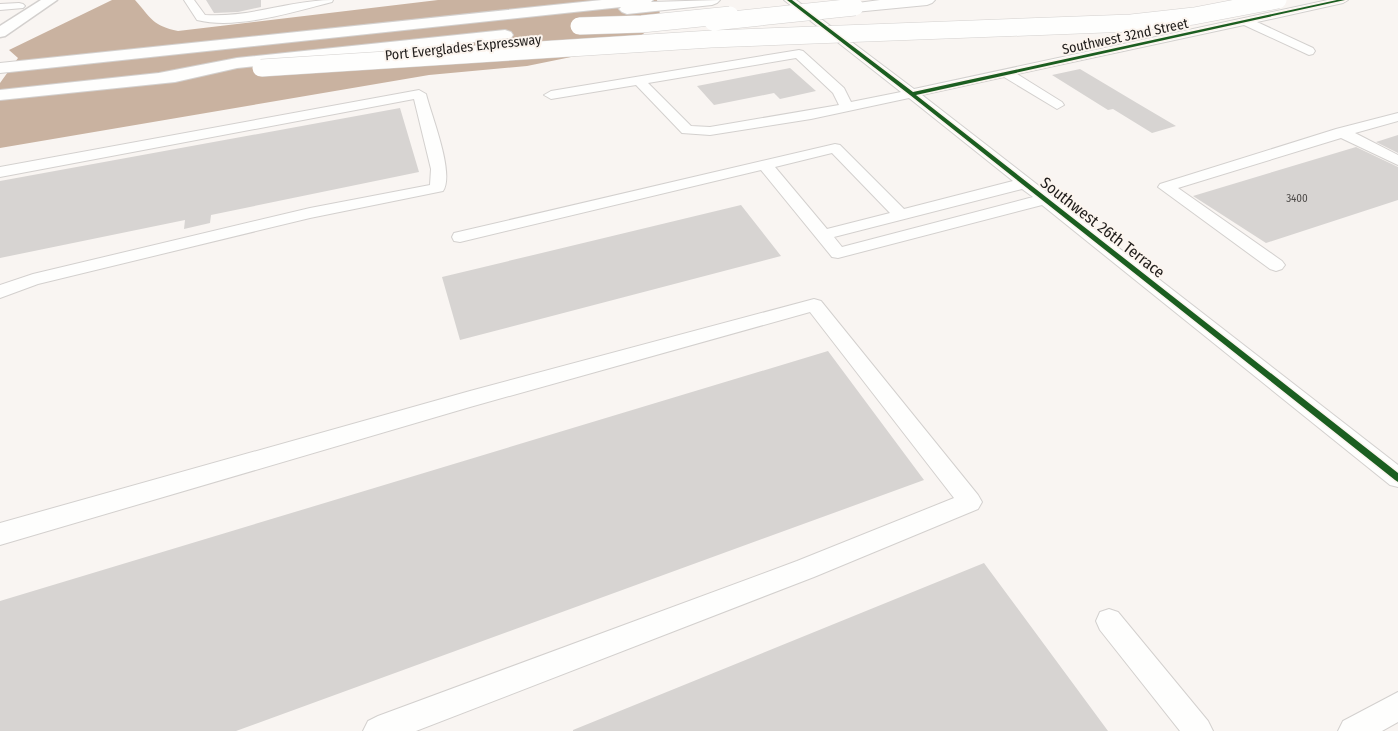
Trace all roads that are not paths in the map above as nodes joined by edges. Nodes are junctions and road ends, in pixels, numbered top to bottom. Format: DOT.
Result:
graph roads {
  1 [pos="50,0"];
  2 [pos="189,0"];
  3 [pos="328,0"];
  4 [pos="578,0"];
  5 [pos="645,0"];
  6 [pos="712,0"];
  7 [pos="790,0"];
  8 [pos="801,0"];
  9 [pos="927,0"];
  10 [pos="1278,0"];
  11 [pos="1343,0"];
  12 [pos="24,3"];
  13 [pos="856,3"];
  14 [pos="0,7"];
  15 [pos="0,18"];
  16 [pos="1247,22"];
  17 [pos="579,26"];
  18 [pos="560,29"];
  19 [pos="0,32"];
  20 [pos="521,33"];
  21 [pos="1309,50"];
  22 [pos="121,56"];
  23 [pos="0,63"];
  24 [pos="0,68"];
  25 [pos="261,68"];
  26 [pos="1008,74"];
  27 [pos="157,79"];
  28 [pos="638,80"];
  29 [pos="912,94"];
  30 [pos="551,95"];
  31 [pos="0,96"];
  32 [pos="1057,105"];
  33 [pos="848,108"];
  34 [pos="1398,118"];
  35 [pos="1341,132"];
  36 [pos="1398,161"];
  37 [pos="765,165"];
  38 [pos="0,172"];
  39 [pos="1025,183"];
  40 [pos="1045,199"];
  41 [pos="900,215"];
  42 [pos="823,235"];
  43 [pos="460,238"];
  44 [pos="1276,264"];
  45 [pos="0,292"];
  46 [pos="1398,478"];
  47 [pos="0,534"];
  48 [pos="1109,622"];
  49 [pos="1398,706"];
  50 [pos="378,731"];
  51 [pos="1198,731"];
  52 [pos="1353,731"];
  1 -- 19 [label="main road"];
  2 -- 3 [label="street"];
  4 -- 23 [label="highway"];
  5 -- 22 [label="highway, Port Everglades Expressway"];
  6 -- 22 [label="highway"];
  7 -- 29 [label="street, Southwest 26th Terrace"];
  8 -- 17 [label="highway, bridge"];
  9 -- 13 [label="highway, Port Everglades Expressway"];
  10 -- 25 [label="highway, bridge"];
  11 -- 16 [label="street, Southwest 32nd Street"];
  12 -- 14 [label="street"];
  12 -- 15 [label="main road"];
  13 -- 17 [label="highway, bridge"];
  13 -- 25 [label="highway, Port Everglades Expressway, bridge"];
  16 -- 21 [label="street"];
  16 -- 26 [label="street, Southwest 32nd Street"];
  17 -- 18 [label="highway"];
  20 -- 27 [label="highway"];
  22 -- 24 [label="highway, Port Everglades Expressway"];
  25 -- 27 [label="highway, Port Everglades Expressway"];
  26 -- 29 [label="street, Southwest 32nd Street"];
  26 -- 32 [label="street"];
  27 -- 31 [label="highway, Port Everglades Expressway"];
  28 -- 30 [label="street"];
  28 -- 33 [label="street, Southwest 32nd Street"];
  28 -- 33 [label="street"];
  29 -- 33 [label="street, Southwest 32nd Street"];
  29 -- 39 [label="street, Southwest 26th Terrace"];
  34 -- 35 [label="street"];
  35 -- 36 [label="street"];
  35 -- 44 [label="street"];
  37 -- 41 [label="street"];
  37 -- 42 [label="street"];
  37 -- 43 [label="street"];
  38 -- 45 [label="street"];
  39 -- 40 [label="street, Southwest 26th Terrace"];
  39 -- 41 [label="street"];
  40 -- 42 [label="street"];
  40 -- 46 [label="street, Southwest 26th Terrace"];
  41 -- 42 [label="street"];
  47 -- 50 [label="street"];
  48 -- 51 [label="street"];
  49 -- 52 [label="street"];
}
